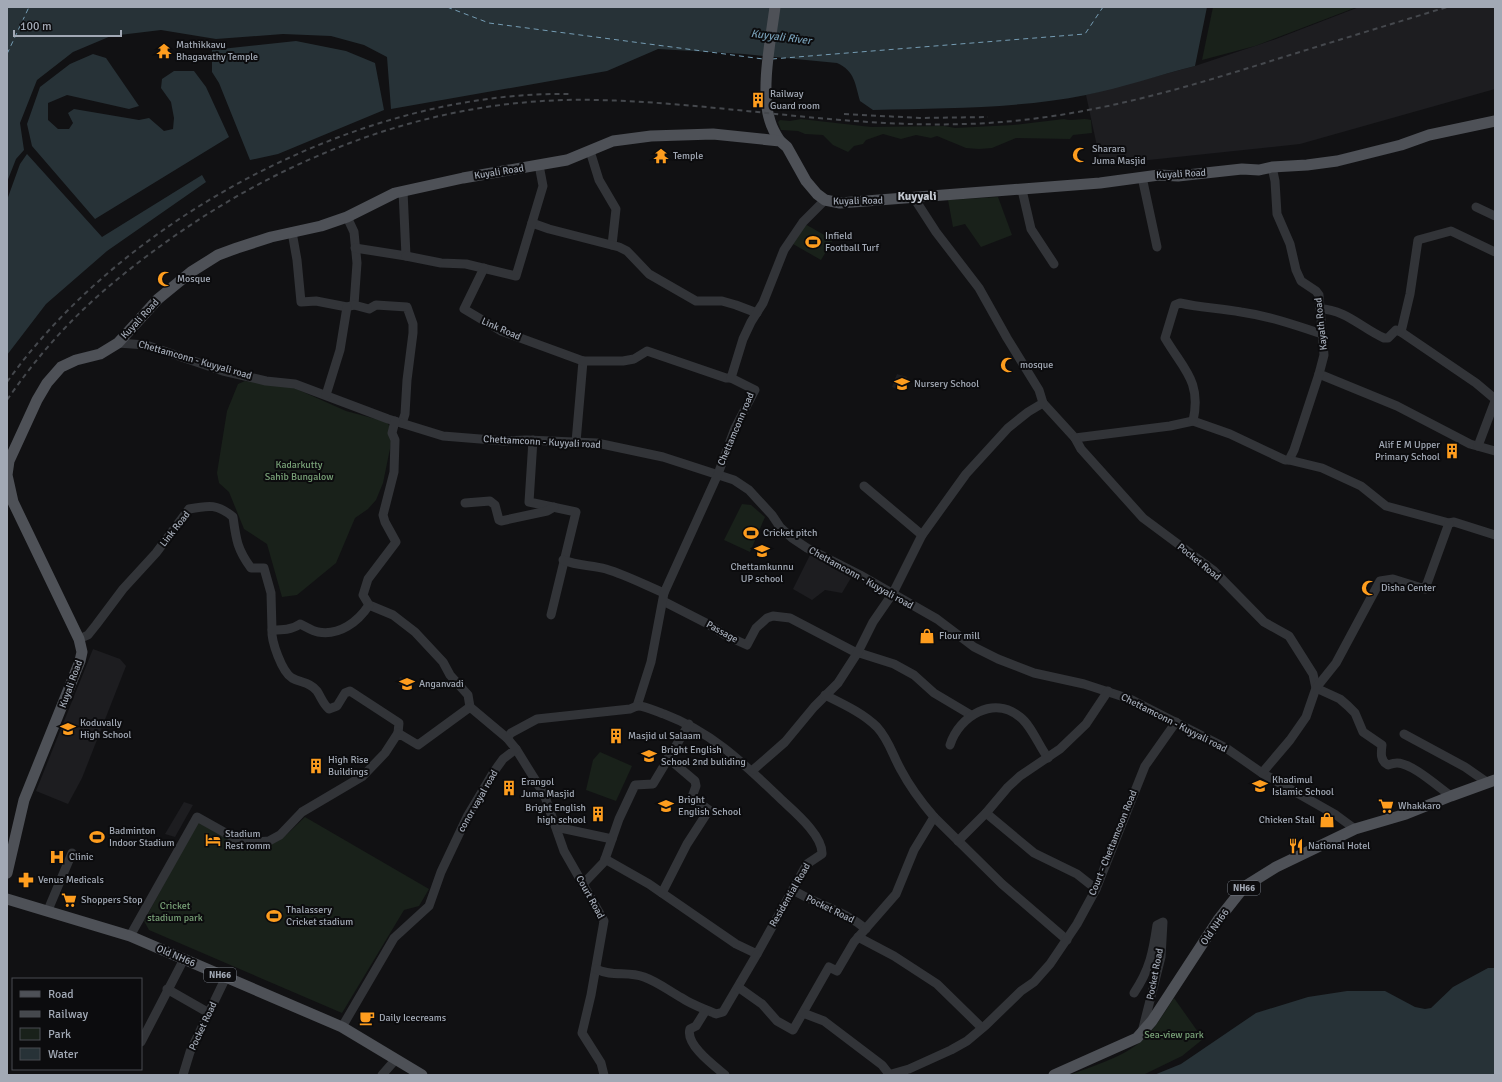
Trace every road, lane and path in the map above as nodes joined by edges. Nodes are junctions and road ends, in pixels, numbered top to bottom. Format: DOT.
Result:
graph roads {
  1 [pos="775,7"];
  2 [pos="1495,121"];
  3 [pos="780,141"];
  4 [pos="590,151"];
  5 [pos="539,165"];
  6 [pos="1272,167"];
  7 [pos="1142,178"];
  8 [pos="1022,190"];
  9 [pos="403,191"];
  10 [pos="914,198"];
  11 [pos="825,200"];
  12 [pos="1476,208"];
  13 [pos="1495,216"];
  14 [pos="346,217"];
  15 [pos="532,223"];
  16 [pos="292,232"];
  17 [pos="612,245"];
  18 [pos="1157,247"];
  19 [pos="355,248"];
  20 [pos="1495,252"];
  21 [pos="406,256"];
  22 [pos="1054,264"];
  23 [pos="484,268"];
  24 [pos="350,306"];
  25 [pos="1320,309"];
  26 [pos="753,312"];
  27 [pos="1401,332"];
  28 [pos="1322,334"];
  29 [pos="118,343"];
  30 [pos="583,361"];
  31 [pos="1319,374"];
  32 [pos="731,378"];
  33 [pos="326,395"];
  34 [pos="1495,400"];
  35 [pos="1043,403"];
  36 [pos="1193,421"];
  37 [pos="398,422"];
  38 [pos="1075,438"];
  39 [pos="534,440"];
  40 [pos="576,442"];
  41 [pos="1478,446"];
  42 [pos="1495,451"];
  43 [pos="1290,460"];
  44 [pos="718,474"];
  45 [pos="864,486"];
  46 [pos="465,504"];
  47 [pos="554,507"];
  48 [pos="1449,522"];
  49 [pos="922,535"];
  50 [pos="1495,535"];
  51 [pos="563,560"];
  52 [pos="893,593"];
  53 [pos="663,597"];
  54 [pos="369,605"];
  55 [pos="551,615"];
  56 [pos="272,630"];
  57 [pos="79,639"];
  58 [pos="858,652"];
  59 [pos="1316,688"];
  60 [pos="1108,691"];
  61 [pos="825,695"];
  62 [pos="637,706"];
  63 [pos="470,707"];
  64 [pos="971,715"];
  65 [pos="1176,722"];
  66 [pos="689,724"];
  67 [pos="398,733"];
  68 [pos="1404,734"];
  69 [pos="507,738"];
  70 [pos="950,745"];
  71 [pos="516,749"];
  72 [pos="668,758"];
  73 [pos="1048,758"];
  74 [pos="753,770"];
  75 [pos="1262,773"];
  76 [pos="1491,782"];
  77 [pos="1451,796"];
  78 [pos="986,813"];
  79 [pos="934,817"];
  80 [pos="556,827"];
  81 [pos="1355,829"];
  82 [pos="612,839"];
  83 [pos="958,840"];
  84 [pos="72,853"];
  85 [pos="605,860"];
  86 [pos="7,873"];
  87 [pos="583,884"];
  88 [pos="1096,889"];
  89 [pos="793,890"];
  90 [pos="662,893"];
  91 [pos="7,900"];
  92 [pos="48,910"];
  93 [pos="866,929"];
  94 [pos="130,936"];
  95 [pos="858,936"];
  96 [pos="1067,940"];
  97 [pos="757,954"];
  98 [pos="184,960"];
  99 [pos="596,969"];
  100 [pos="226,977"];
  101 [pos="738,986"];
  102 [pos="167,989"];
  103 [pos="1134,993"];
  104 [pos="706,1010"];
  105 [pos="209,1013"];
  106 [pos="803,1014"];
  107 [pos="342,1027"];
  108 [pos="981,1028"];
  109 [pos="1142,1032"];
  110 [pos="142,1040"];
  111 [pos="396,1059"];
  112 [pos="888,1074"];
  113 [pos="184,1075"];
  114 [pos="382,1075"];
  115 [pos="422,1075"];
  116 [pos="604,1075"];
  117 [pos="725,1075"];
  118 [pos="1054,1075"];
  1 -- 3 [label="main road"];
  2 -- 6 [label="main road, Kuyali Road"];
  3 -- 4 [label="main road, Kuyali Road"];
  3 -- 11 [label="main road, Kuyali Road"];
  4 -- 5 [label="main road, Kuyali Road"];
  4 -- 17 [label="street"];
  5 -- 9 [label="main road, Kuyali Road"];
  5 -- 15 [label="street"];
  6 -- 7 [label="main road, Kuyali Road"];
  6 -- 25 [label="street, Kayath Road"];
  7 -- 8 [label="main road, Kuyali Road"];
  7 -- 18 [label="street"];
  8 -- 10 [label="main road, Kuyali Road"];
  8 -- 22 [label="street"];
  9 -- 14 [label="main road, Kuyali Road"];
  9 -- 21 [label="street"];
  10 -- 11 [label="main road, Kuyali Road"];
  10 -- 35 [label="street"];
  11 -- 26 [label="street"];
  12 -- 13 [label="street"];
  14 -- 16 [label="main road, Kuyali Road"];
  14 -- 19 [label="street"];
  15 -- 17 [label="street"];
  15 -- 23 [label="street"];
  16 -- 24 [label="street"];
  16 -- 29 [label="main road, Kuyali Road"];
  17 -- 26 [label="street"];
  19 -- 21 [label="street"];
  19 -- 24 [label="street"];
  20 -- 27 [label="street"];
  21 -- 23 [label="street"];
  23 -- 30 [label="street, Link Road"];
  24 -- 33 [label="street"];
  24 -- 37 [label="street"];
  25 -- 27 [label="street"];
  25 -- 28 [label="street, Kayath Road"];
  26 -- 32 [label="street"];
  27 -- 34 [label="street"];
  28 -- 31 [label="street, Kayath Road"];
  28 -- 36 [label="street"];
  29 -- 33 [label="street, Chettamconn - Kuyyali road"];
  29 -- 57 [label="main road, Kuyali Road"];
  30 -- 32 [label="street, Link Road"];
  30 -- 40 [label="street"];
  31 -- 41 [label="street"];
  31 -- 43 [label="street, Kayath Road"];
  32 -- 44 [label="street, Chettamconn road"];
  33 -- 37 [label="street, Chettamconn - Kuyyali road"];
  34 -- 41 [label="street"];
  35 -- 38 [label="street, Pocket Road"];
  35 -- 49 [label="street"];
  36 -- 38 [label="street"];
  36 -- 43 [label="street"];
  37 -- 39 [label="street, Chettamconn - Kuyyali road"];
  37 -- 54 [label="street"];
  38 -- 59 [label="street, Pocket Road"];
  39 -- 40 [label="street, Chettamconn - Kuyyali road"];
  39 -- 47 [label="street"];
  40 -- 44 [label="street, Chettamconn - Kuyyali road"];
  41 -- 42 [label="street"];
  43 -- 48 [label="street"];
  44 -- 52 [label="street, Chettamconn - Kuyyali road"];
  44 -- 53 [label="street, Chettamconn road"];
  45 -- 49 [label="street"];
  46 -- 47 [label="street"];
  47 -- 51 [label="street"];
  48 -- 50 [label="street"];
  48 -- 59 [label="street"];
  49 -- 52 [label="street"];
  51 -- 53 [label="street"];
  51 -- 55 [label="street"];
  52 -- 58 [label="street"];
  52 -- 60 [label="street, Chettamconn - Kuyyali road"];
  53 -- 58 [label="street, Passage"];
  53 -- 62 [label="street, Chettamconn road"];
  54 -- 56 [label="street"];
  54 -- 63 [label="street"];
  56 -- 57 [label="street, Link Road"];
  56 -- 67 [label="street"];
  57 -- 86 [label="main road, Kuyali Road"];
  58 -- 61 [label="street"];
  58 -- 64 [label="street"];
  59 -- 75 [label="street"];
  59 -- 77 [label="street"];
  60 -- 65 [label="street, Chettamconn - Kuyyali road"];
  60 -- 73 [label="street"];
  61 -- 74 [label="street"];
  61 -- 79 [label="street"];
  62 -- 66 [label="street"];
  62 -- 69 [label="street"];
  63 -- 67 [label="street"];
  63 -- 69 [label="street"];
  64 -- 70 [label="street"];
  64 -- 73 [label="street"];
  65 -- 75 [label="street, Chettamconn - Kuyyali road"];
  65 -- 88 [label="street, Court - Chettamcoon Road"];
  66 -- 72 [label="street"];
  66 -- 74 [label="street"];
  67 -- 94 [label="street"];
  68 -- 76 [label="street"];
  69 -- 71 [label="street"];
  71 -- 80 [label="street, Court Road"];
  71 -- 107 [label="street, conor vayal road"];
  72 -- 82 [label="street"];
  72 -- 90 [label="street"];
  73 -- 78 [label="street"];
  74 -- 89 [label="street, Residential Road"];
  75 -- 81 [label="street, Chettamconn - Kuyyali road"];
  76 -- 77 [label="main road, Old NH66 / NH66"];
  77 -- 81 [label="main road, Old NH66 / NH66"];
  78 -- 83 [label="street"];
  78 -- 88 [label="street"];
  79 -- 83 [label="street"];
  79 -- 93 [label="street"];
  80 -- 82 [label="street"];
  80 -- 87 [label="street, Court Road"];
  81 -- 109 [label="main road, Old NH66 / NH66"];
  82 -- 85 [label="street"];
  83 -- 96 [label="street"];
  84 -- 92 [label="street"];
  85 -- 87 [label="street"];
  85 -- 90 [label="street"];
  87 -- 99 [label="street, Court Road"];
  88 -- 96 [label="street, Court - Chettamcoon Road"];
  89 -- 93 [label="street, Pocket Road"];
  89 -- 97 [label="street, Residential Road"];
  90 -- 97 [label="street"];
  91 -- 92 [label="main road, Old NH66 / NH66"];
  92 -- 94 [label="main road, Old NH66 / NH66"];
  93 -- 95 [label="street"];
  94 -- 98 [label="main road, Old NH66 / NH66"];
  95 -- 106 [label="street"];
  95 -- 108 [label="street"];
  96 -- 108 [label="street, Court - Chettamcoon Road"];
  97 -- 101 [label="street, Residential Road"];
  98 -- 100 [label="main road, Old NH66 / NH66"];
  98 -- 102 [label="street"];
  99 -- 104 [label="street, Residential Road"];
  99 -- 116 [label="street, Court Road"];
  100 -- 105 [label="street, Pocket Road"];
  100 -- 107 [label="main road, Old NH66 / NH66"];
  101 -- 104 [label="street, Residential Road"];
  101 -- 106 [label="street"];
  102 -- 105 [label="street"];
  102 -- 110 [label="street"];
  103 -- 109 [label="street, Pocket Road"];
  104 -- 117 [label="street"];
  105 -- 113 [label="street, Pocket Road"];
  106 -- 112 [label="street"];
  107 -- 111 [label="main road, Old NH66 / NH66"];
  108 -- 112 [label="street"];
  109 -- 118 [label="main road, Old NH66 / NH66"];
  111 -- 114 [label="street"];
  111 -- 115 [label="main road, Old NH66 / NH66"];
}
